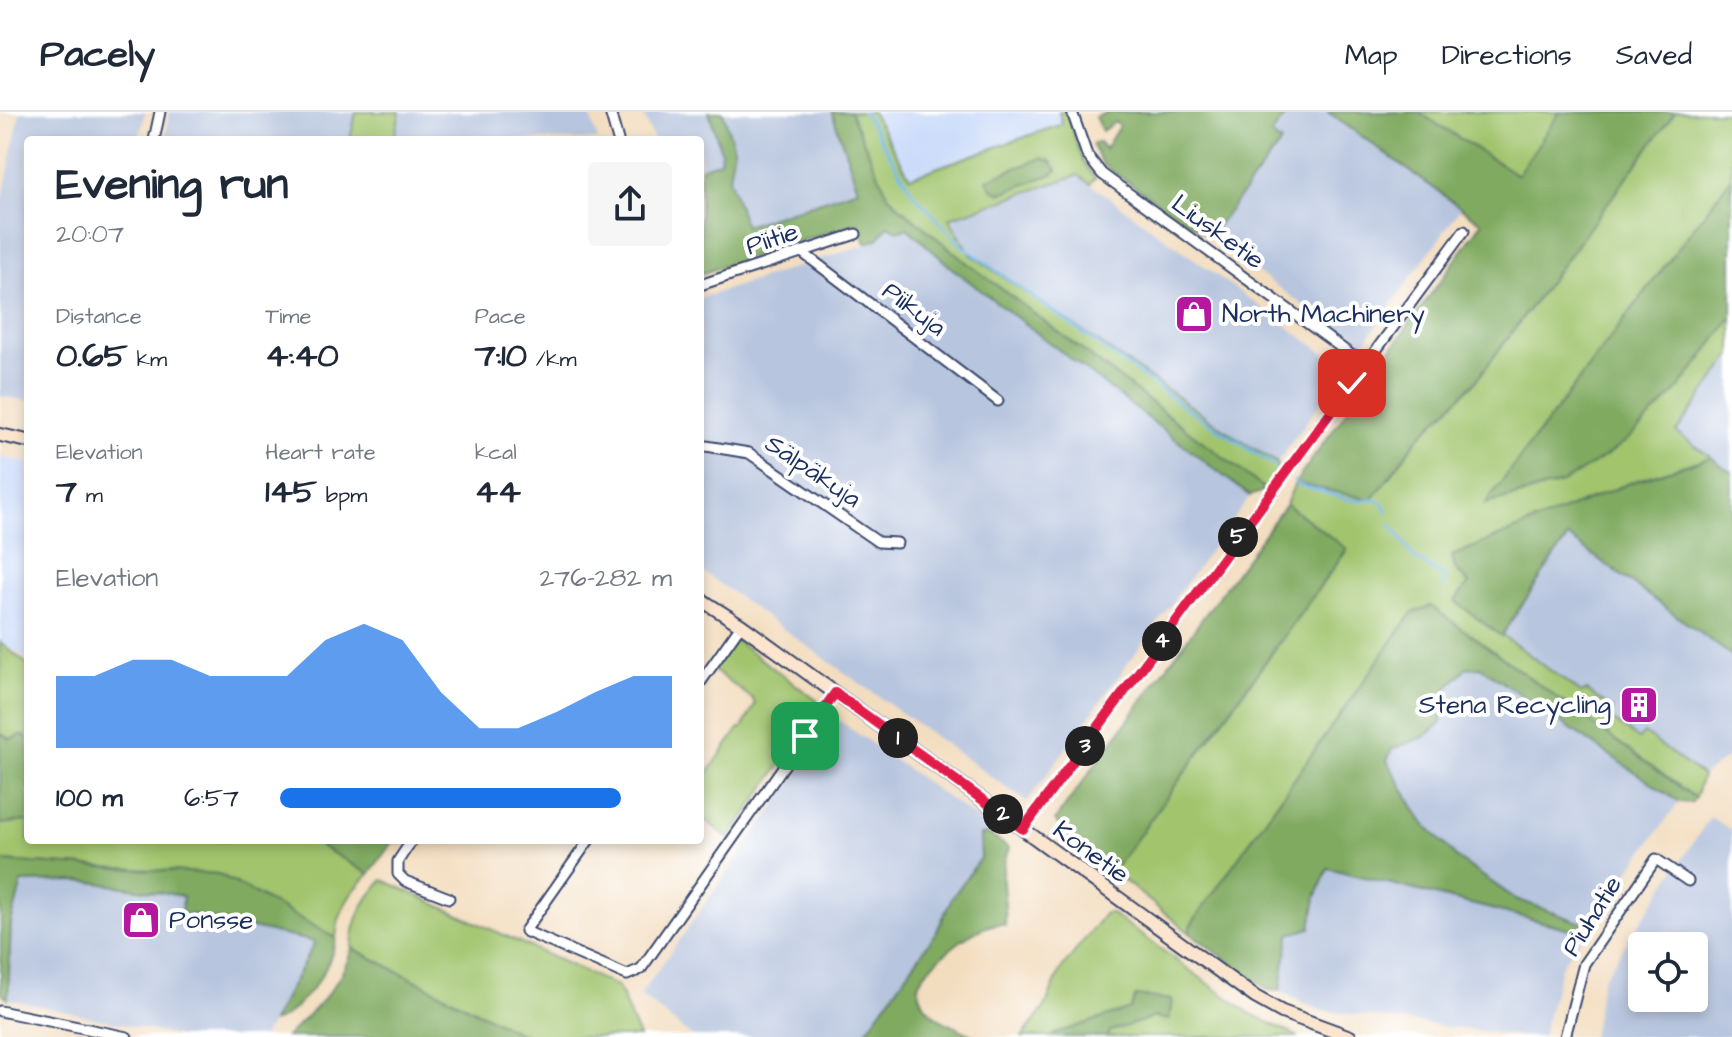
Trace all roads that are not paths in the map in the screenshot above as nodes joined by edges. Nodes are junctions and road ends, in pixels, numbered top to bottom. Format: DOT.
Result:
graph roads {
  1 [pos="160,112"];
  2 [pos="610,112"];
  3 [pos="1072,112"];
  4 [pos="155,136"];
  5 [pos="617,136"];
  6 [pos="1464,231"];
  7 [pos="856,234"];
  8 [pos="803,253"];
  9 [pos="704,284"];
  10 [pos="1365,365"];
  11 [pos="998,401"];
  12 [pos="0,435"];
  13 [pos="24,440"];
  14 [pos="704,446"];
  15 [pos="897,543"];
  16 [pos="704,602"];
  17 [pos="741,625"];
  18 [pos="704,677"];
  19 [pos="835,693"];
  20 [pos="1023,829"];
  21 [pos="409,844"];
  22 [pos="586,844"];
  23 [pos="1688,881"];
  24 [pos="449,898"];
  25 [pos="0,1011"];
  26 [pos="127,1037"];
  27 [pos="1350,1037"];
  28 [pos="1565,1037"];
  1 -- 4 [label="street"];
  2 -- 5 [label="street"];
  3 -- 10 [label="street, Liusketie"];
  6 -- 10 [label="street"];
  7 -- 8 [label="street, Piitie"];
  8 -- 9 [label="street, Piitie"];
  8 -- 11 [label="street, Piikuja"];
  10 -- 20 [label="street"];
  12 -- 13 [label="street"];
  14 -- 15 [label="street, Sälpäkuja"];
  16 -- 17 [label="street, Konetie"];
  17 -- 18 [label="street"];
  17 -- 19 [label="street, Konetie"];
  19 -- 20 [label="street, Konetie"];
  19 -- 22 [label="street"];
  20 -- 27 [label="street, Konetie"];
  21 -- 24 [label="street"];
  23 -- 28 [label="street, Piuhatie"];
  25 -- 26 [label="street"];
}
